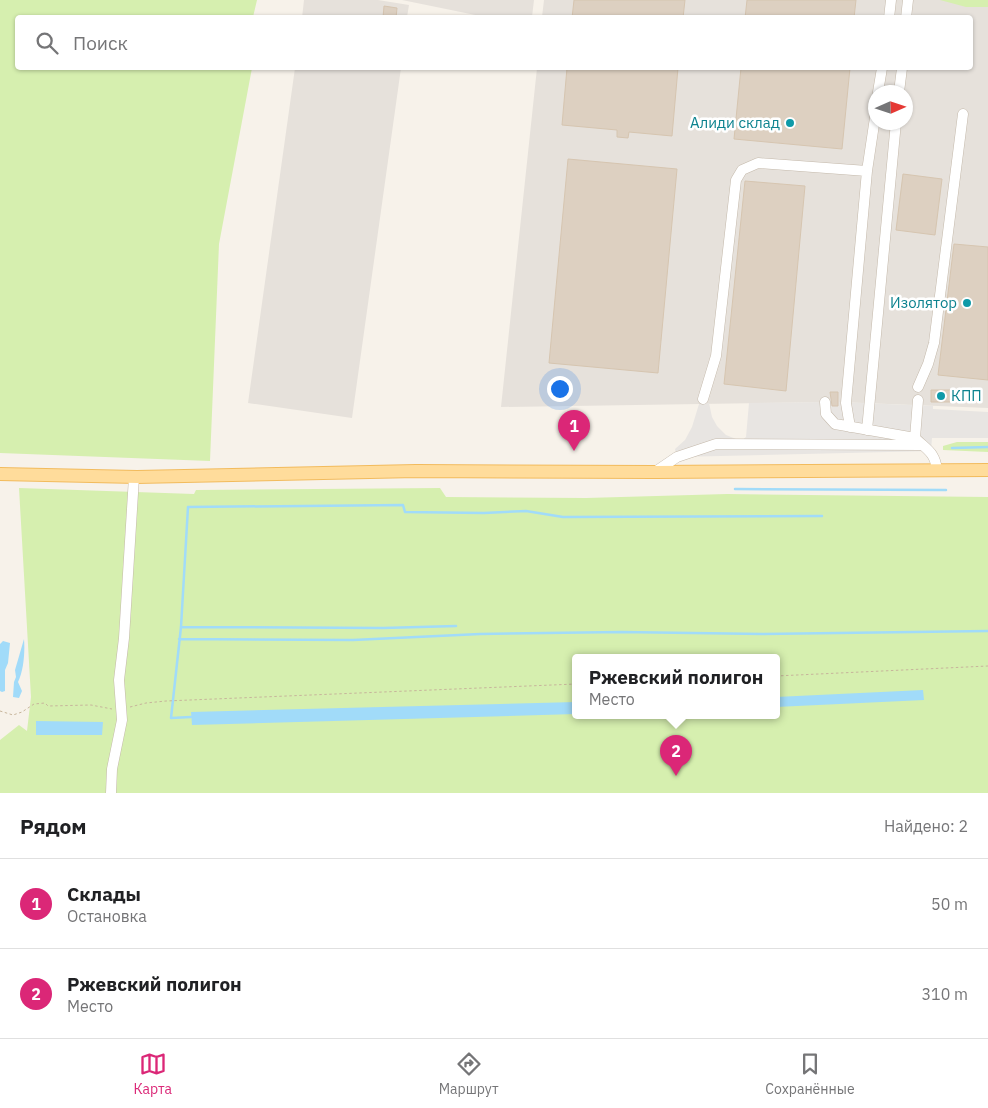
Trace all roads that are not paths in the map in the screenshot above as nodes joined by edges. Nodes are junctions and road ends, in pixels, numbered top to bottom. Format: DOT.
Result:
graph roads {
  1 [pos="891,0"];
  2 [pos="908,0"];
  3 [pos="888,15"];
  4 [pos="906,15"];
  5 [pos="882,70"];
  6 [pos="902,70"];
  7 [pos="879,85"];
  8 [pos="900,85"];
  9 [pos="963,114"];
  10 [pos="873,130"];
  11 [pos="895,130"];
  12 [pos="867,171"];
  13 [pos="918,387"];
  14 [pos="703,399"];
  15 [pos="918,400"];
  16 [pos="825,402"];
  17 [pos="850,427"];
  18 [pos="866,430"];
  19 [pos="918,441"];
  20 [pos="937,470"];
  21 [pos="988,470"];
  22 [pos="655,472"];
  23 [pos="0,474"];
  24 [pos="134,477"];
  25 [pos="111,793"];
  1 -- 3 [label="lane"];
  2 -- 4 [label="lane"];
  5 -- 7 [label="lane"];
  6 -- 8 [label="lane"];
  9 -- 13 [label="lane"];
  10 -- 12 [label="lane"];
  11 -- 18 [label="lane"];
  12 -- 14 [label="lane"];
  12 -- 17 [label="lane"];
  15 -- 19 [label="lane"];
  16 -- 17 [label="lane"];
  17 -- 18 [label="lane"];
  18 -- 19 [label="lane"];
  19 -- 20 [label="lane"];
  19 -- 22 [label="lane"];
  20 -- 21 [label="main road"];
  20 -- 22 [label="main road"];
  22 -- 24 [label="main road"];
  23 -- 24 [label="main road"];
  24 -- 25 [label="lane"];
}
